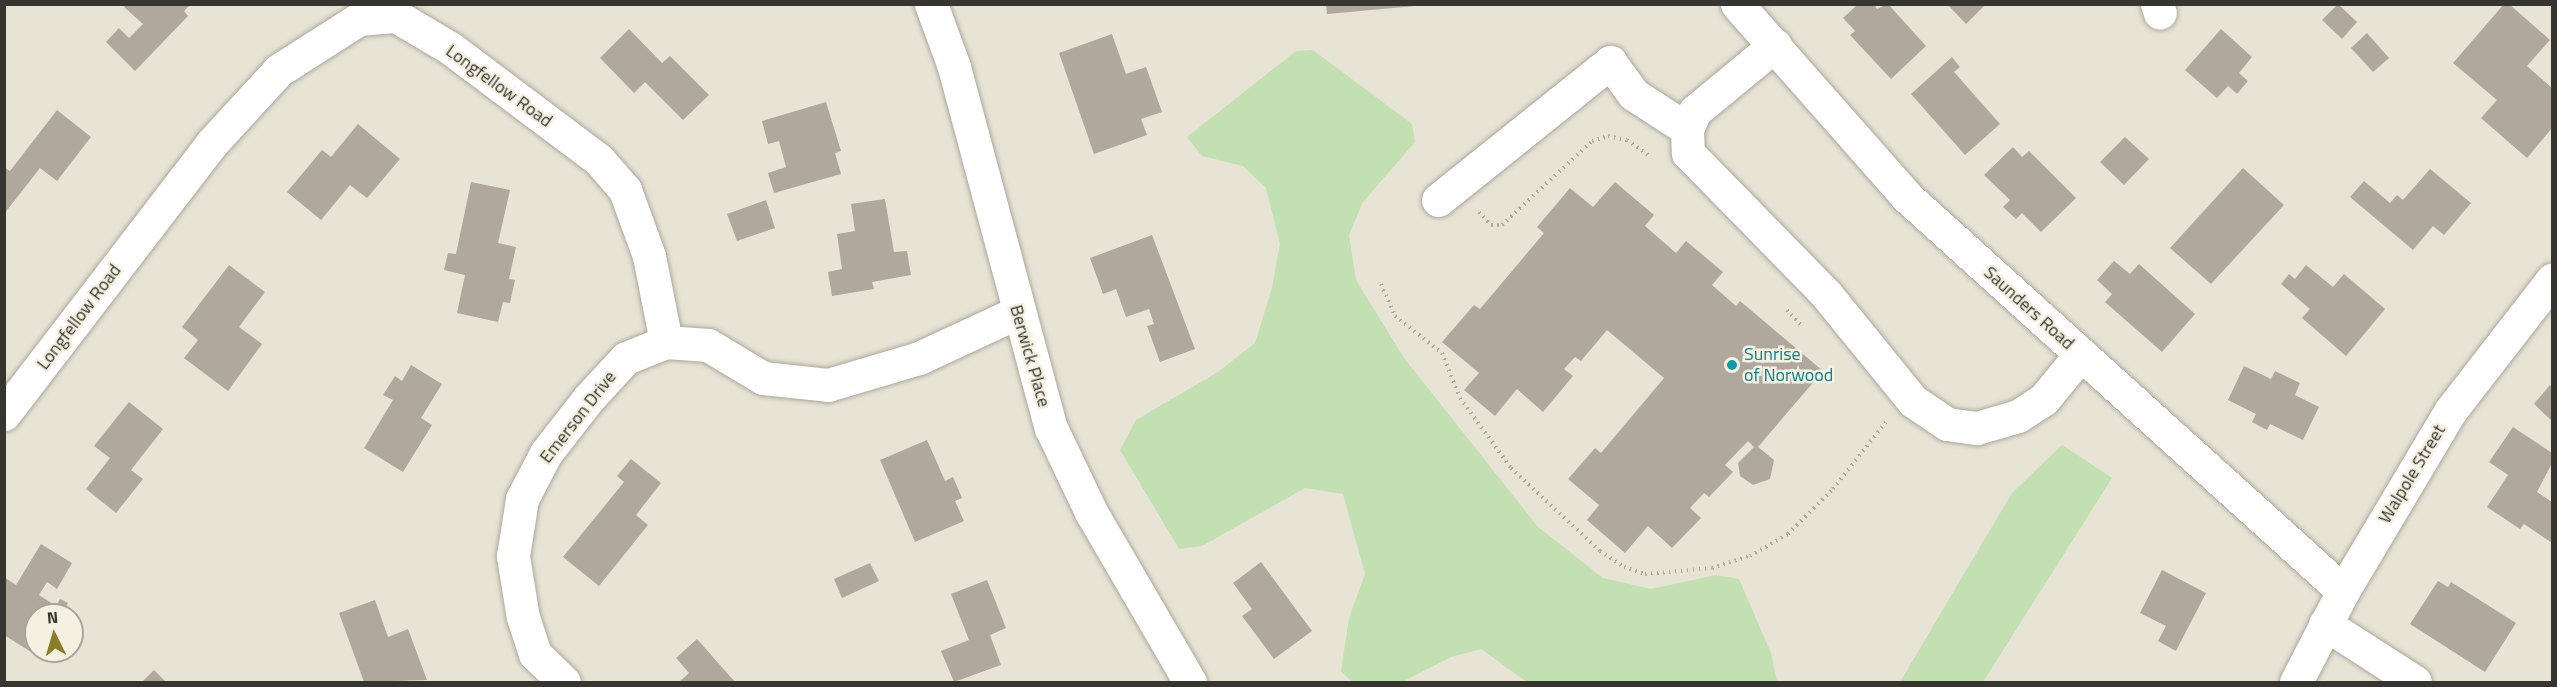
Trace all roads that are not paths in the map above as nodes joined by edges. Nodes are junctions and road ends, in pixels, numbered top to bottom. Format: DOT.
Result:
graph roads {
  1 [pos="931,4"];
  2 [pos="1737,4"];
  3 [pos="1775,45"];
  4 [pos="1687,129"];
  5 [pos="1438,200"];
  6 [pos="2553,280"];
  7 [pos="1017,312"];
  8 [pos="666,342"];
  9 [pos="2081,354"];
  10 [pos="4,414"];
  11 [pos="2343,591"];
  12 [pos="2325,624"];
  13 [pos="564,682"];
  14 [pos="1190,682"];
  15 [pos="2296,682"];
  16 [pos="2415,682"];
  1 -- 7 [label="street, Berwick Place"];
  2 -- 3 [label="street, Saunders Road"];
  3 -- 4 [label="street"];
  3 -- 9 [label="street, Saunders Road"];
  4 -- 5 [label="street"];
  4 -- 9 [label="street"];
  6 -- 11 [label="street, Walpole Street"];
  7 -- 8 [label="street"];
  7 -- 14 [label="street, Berwick Place"];
  8 -- 10 [label="street, Longfellow Road"];
  8 -- 13 [label="street, Emerson Drive"];
  9 -- 11 [label="street, Saunders Road"];
  11 -- 12 [label="street, Walpole Street"];
  12 -- 15 [label="street, Walpole Street"];
  12 -- 16 [label="street"];
}
